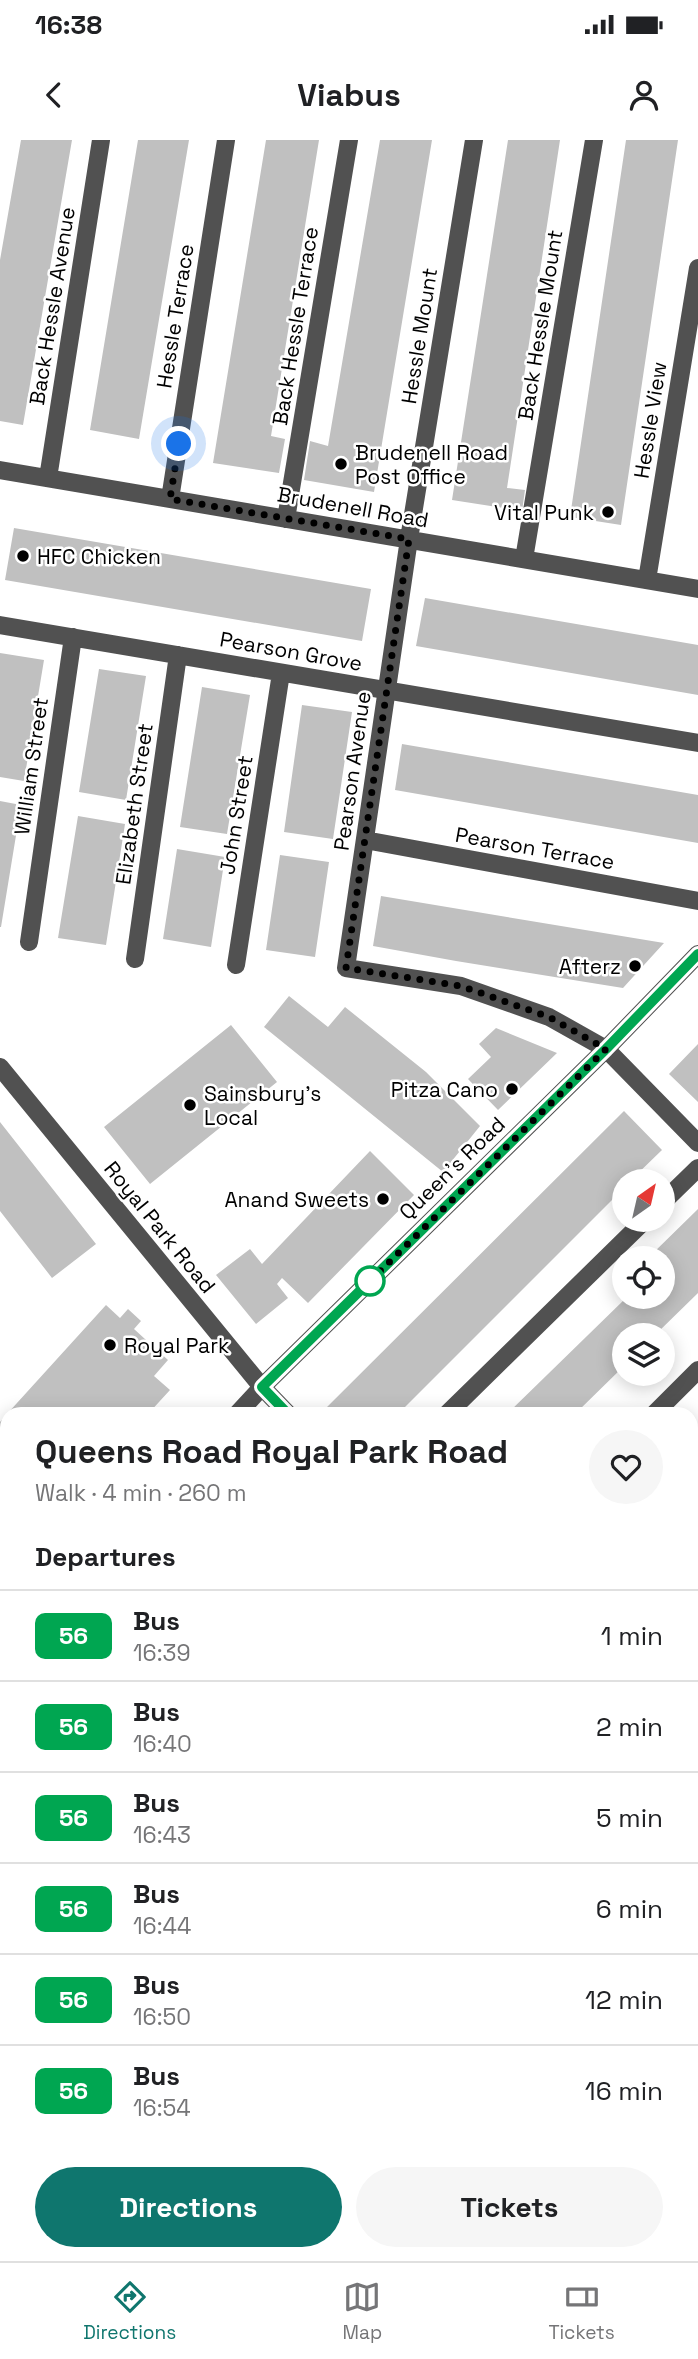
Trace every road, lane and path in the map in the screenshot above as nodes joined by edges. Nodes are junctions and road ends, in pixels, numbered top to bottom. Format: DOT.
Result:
graph roads {
  1 [pos="101,140"];
  2 [pos="226,140"];
  3 [pos="349,140"];
  4 [pos="474,140"];
  5 [pos="594,140"];
  6 [pos="698,268"];
  7 [pos="0,470"];
  8 [pos="48,478"];
  9 [pos="170,499"];
  10 [pos="286,519"];
  11 [pos="409,539"];
  12 [pos="524,559"];
  13 [pos="647,580"];
  14 [pos="698,589"];
  15 [pos="0,625"];
  16 [pos="73,637"];
  17 [pos="178,655"];
  18 [pos="281,673"];
  19 [pos="387,691"];
  20 [pos="698,744"];
  21 [pos="365,841"];
  22 [pos="698,901"];
  23 [pos="29,943"];
  24 [pos="698,954"];
  25 [pos="135,958"];
  26 [pos="236,965"];
  27 [pos="606,1049"];
  28 [pos="0,1067"];
  29 [pos="698,1143"];
  30 [pos="698,1168"];
  31 [pos="676,1189"];
  32 [pos="633,1232"];
  33 [pos="698,1370"];
  34 [pos="262,1387"];
  35 [pos="243,1407"];
  36 [pos="281,1407"];
  37 [pos="454,1407"];
  38 [pos="661,1407"];
  1 -- 8 [label="street, Back Hessle Avenue"];
  2 -- 9 [label="street, Hessle Terrace"];
  3 -- 10 [label="street, Back Hessle Terrace"];
  4 -- 11 [label="street, Hessle Mount"];
  5 -- 12 [label="street, Back Hessle Mount"];
  6 -- 13 [label="street, Hessle View"];
  7 -- 8 [label="street, Brudenell Road"];
  8 -- 9 [label="street, Brudenell Road"];
  9 -- 10 [label="street, Brudenell Road"];
  10 -- 11 [label="street, Brudenell Road"];
  11 -- 12 [label="street, Brudenell Road"];
  11 -- 19 [label="street, Pearson Avenue"];
  12 -- 13 [label="street, Brudenell Road"];
  13 -- 14 [label="street, Brudenell Road"];
  15 -- 16 [label="street, Pearson Grove"];
  16 -- 17 [label="street, Pearson Grove"];
  16 -- 23 [label="street, William Street"];
  17 -- 18 [label="street, Pearson Grove"];
  17 -- 25 [label="street, Elizabeth Street"];
  18 -- 19 [label="street, Pearson Grove"];
  18 -- 26 [label="street, John Street"];
  19 -- 20 [label="street, Pearson Grove"];
  19 -- 21 [label="street, Pearson Avenue"];
  21 -- 22 [label="street, Pearson Terrace"];
  21 -- 27 [label="street, Pearson Avenue"];
  24 -- 27 [label="street, Queen's Road"];
  27 -- 29 [label="street"];
  27 -- 34 [label="street, Queen's Road"];
  28 -- 34 [label="street, Royal Park Road"];
  30 -- 31 [label="street"];
  32 -- 37 [label="street"];
  33 -- 38 [label="street"];
  34 -- 35 [label="street, Queen's Road"];
  34 -- 36 [label="street, Royal Park Road"];
}
